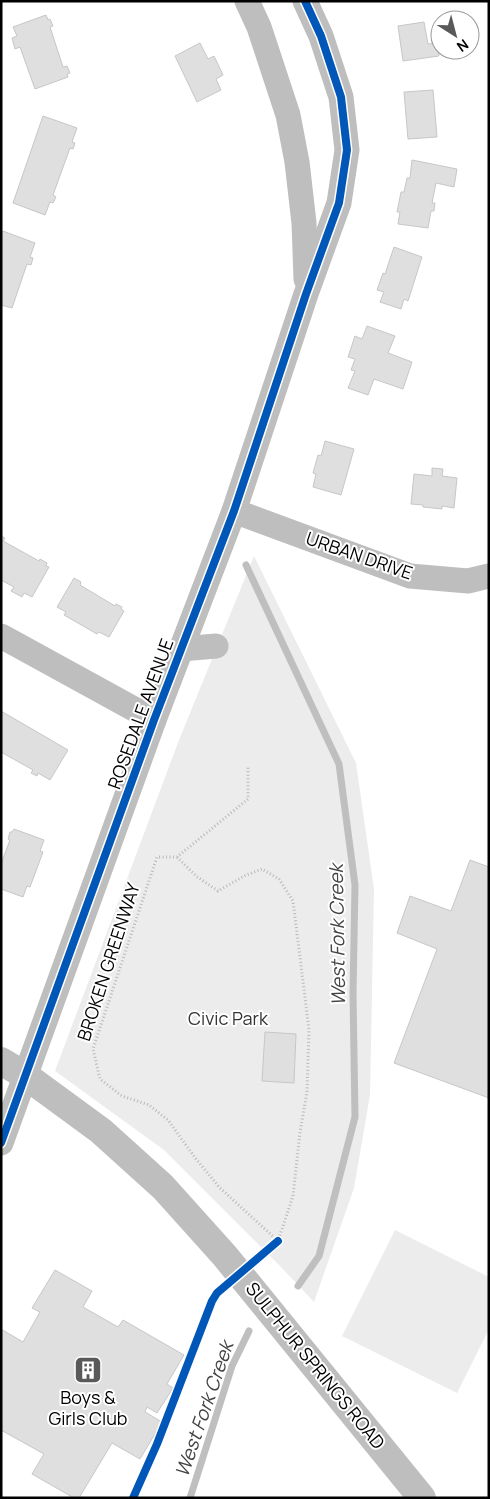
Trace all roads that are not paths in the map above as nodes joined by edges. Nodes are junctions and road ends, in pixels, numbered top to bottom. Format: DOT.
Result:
graph roads {
  1 [pos="247,1"];
  2 [pos="305,1"];
  3 [pos="306,294"];
  4 [pos="234,511"];
  5 [pos="489,576"];
  6 [pos="1,636"];
  7 [pos="216,646"];
  8 [pos="181,649"];
  9 [pos="154,720"];
  10 [pos="1,1062"];
  11 [pos="26,1076"];
  12 [pos="1,1143"];
  13 [pos="422,1498"];
  1 -- 3 [label="street"];
  2 -- 3 [label="street, ROSEDALE AVENUE"];
  3 -- 4 [label="street, ROSEDALE AVENUE"];
  4 -- 5 [label="street, URBAN DRIVE"];
  4 -- 8 [label="street, ROSEDALE AVENUE"];
  6 -- 9 [label="street"];
  7 -- 8 [label="street"];
  8 -- 9 [label="street, ROSEDALE AVENUE"];
  9 -- 11 [label="street, ROSEDALE AVENUE"];
  10 -- 11 [label="street, SULPHUR SPRINGS ROAD"];
  11 -- 12 [label="street, ROSEDALE AVENUE"];
  11 -- 13 [label="street, SULPHUR SPRINGS ROAD"];
}
